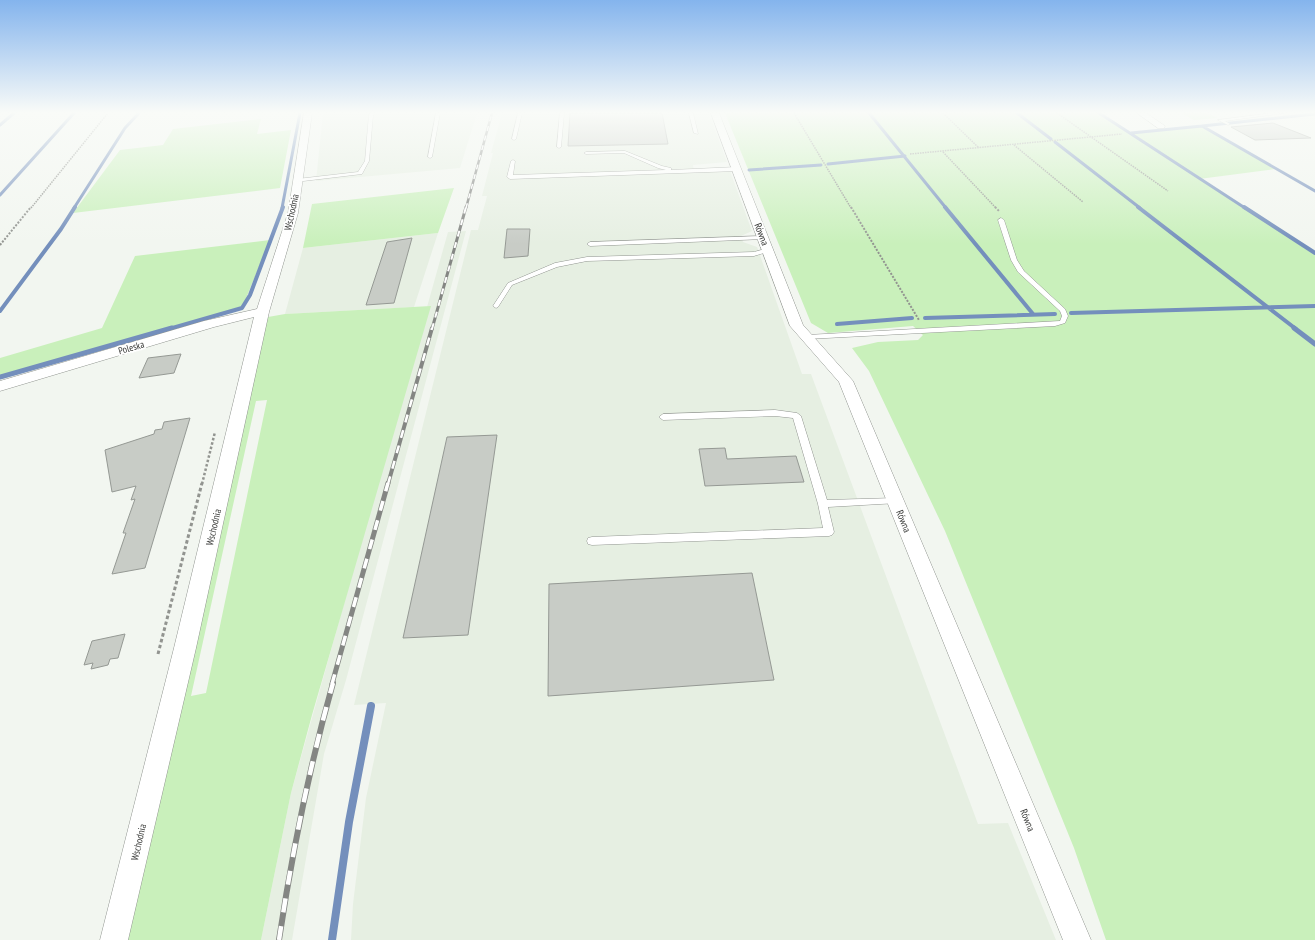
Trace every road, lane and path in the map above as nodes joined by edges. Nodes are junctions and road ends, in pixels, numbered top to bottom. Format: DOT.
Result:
graph roads {
  1 [pos="72,157"];
  2 [pos="301,157"];
  3 [pos="367,157"];
  4 [pos="636,157"];
  5 [pos="732,157"];
  6 [pos="821,157"];
  7 [pos="948,157"];
  8 [pos="1029,157"];
  9 [pos="1119,157"];
  10 [pos="513,161"];
  11 [pos="737,169"];
  12 [pos="676,170"];
  13 [pos="297,181"];
  14 [pos="1168,191"];
  15 [pos="1083,202"];
  16 [pos="998,210"];
  17 [pos="1001,220"];
  18 [pos="590,244"];
  19 [pos="766,244"];
  20 [pos="0,245"];
  21 [pos="496,306"];
  22 [pos="912,308"];
  23 [pos="262,312"];
  24 [pos="807,337"];
  25 [pos="0,386"];
  26 [pos="663,417"];
  27 [pos="216,426"];
  28 [pos="896,501"];
  29 [pos="824,504"];
  30 [pos="592,541"];
  31 [pos="158,654"];
  32 [pos="114,940"];
  33 [pos="1077,940"];
  1 -- 20 [label="path"];
  2 -- 13 [label="street, Wschodnia"];
  3 -- 13 [label="lane"];
  4 -- 12 [label="lane"];
  5 -- 11 [label="street, Równa"];
  6 -- 22 [label="path"];
  7 -- 16 [label="path"];
  8 -- 15 [label="path"];
  9 -- 14 [label="path"];
  10 -- 12 [label="lane"];
  11 -- 12 [label="lane"];
  11 -- 19 [label="street, Równa"];
  13 -- 23 [label="street, Wschodnia"];
  17 -- 24 [label="lane"];
  18 -- 19 [label="lane"];
  19 -- 21 [label="lane"];
  19 -- 24 [label="street, Równa"];
  23 -- 25 [label="street, Poleska"];
  23 -- 32 [label="street, Wschodnia"];
  24 -- 28 [label="street, Równa"];
  26 -- 29 [label="lane"];
  27 -- 31 [label="path"];
  28 -- 29 [label="lane"];
  28 -- 33 [label="street, Równa"];
  29 -- 30 [label="lane"];
}
